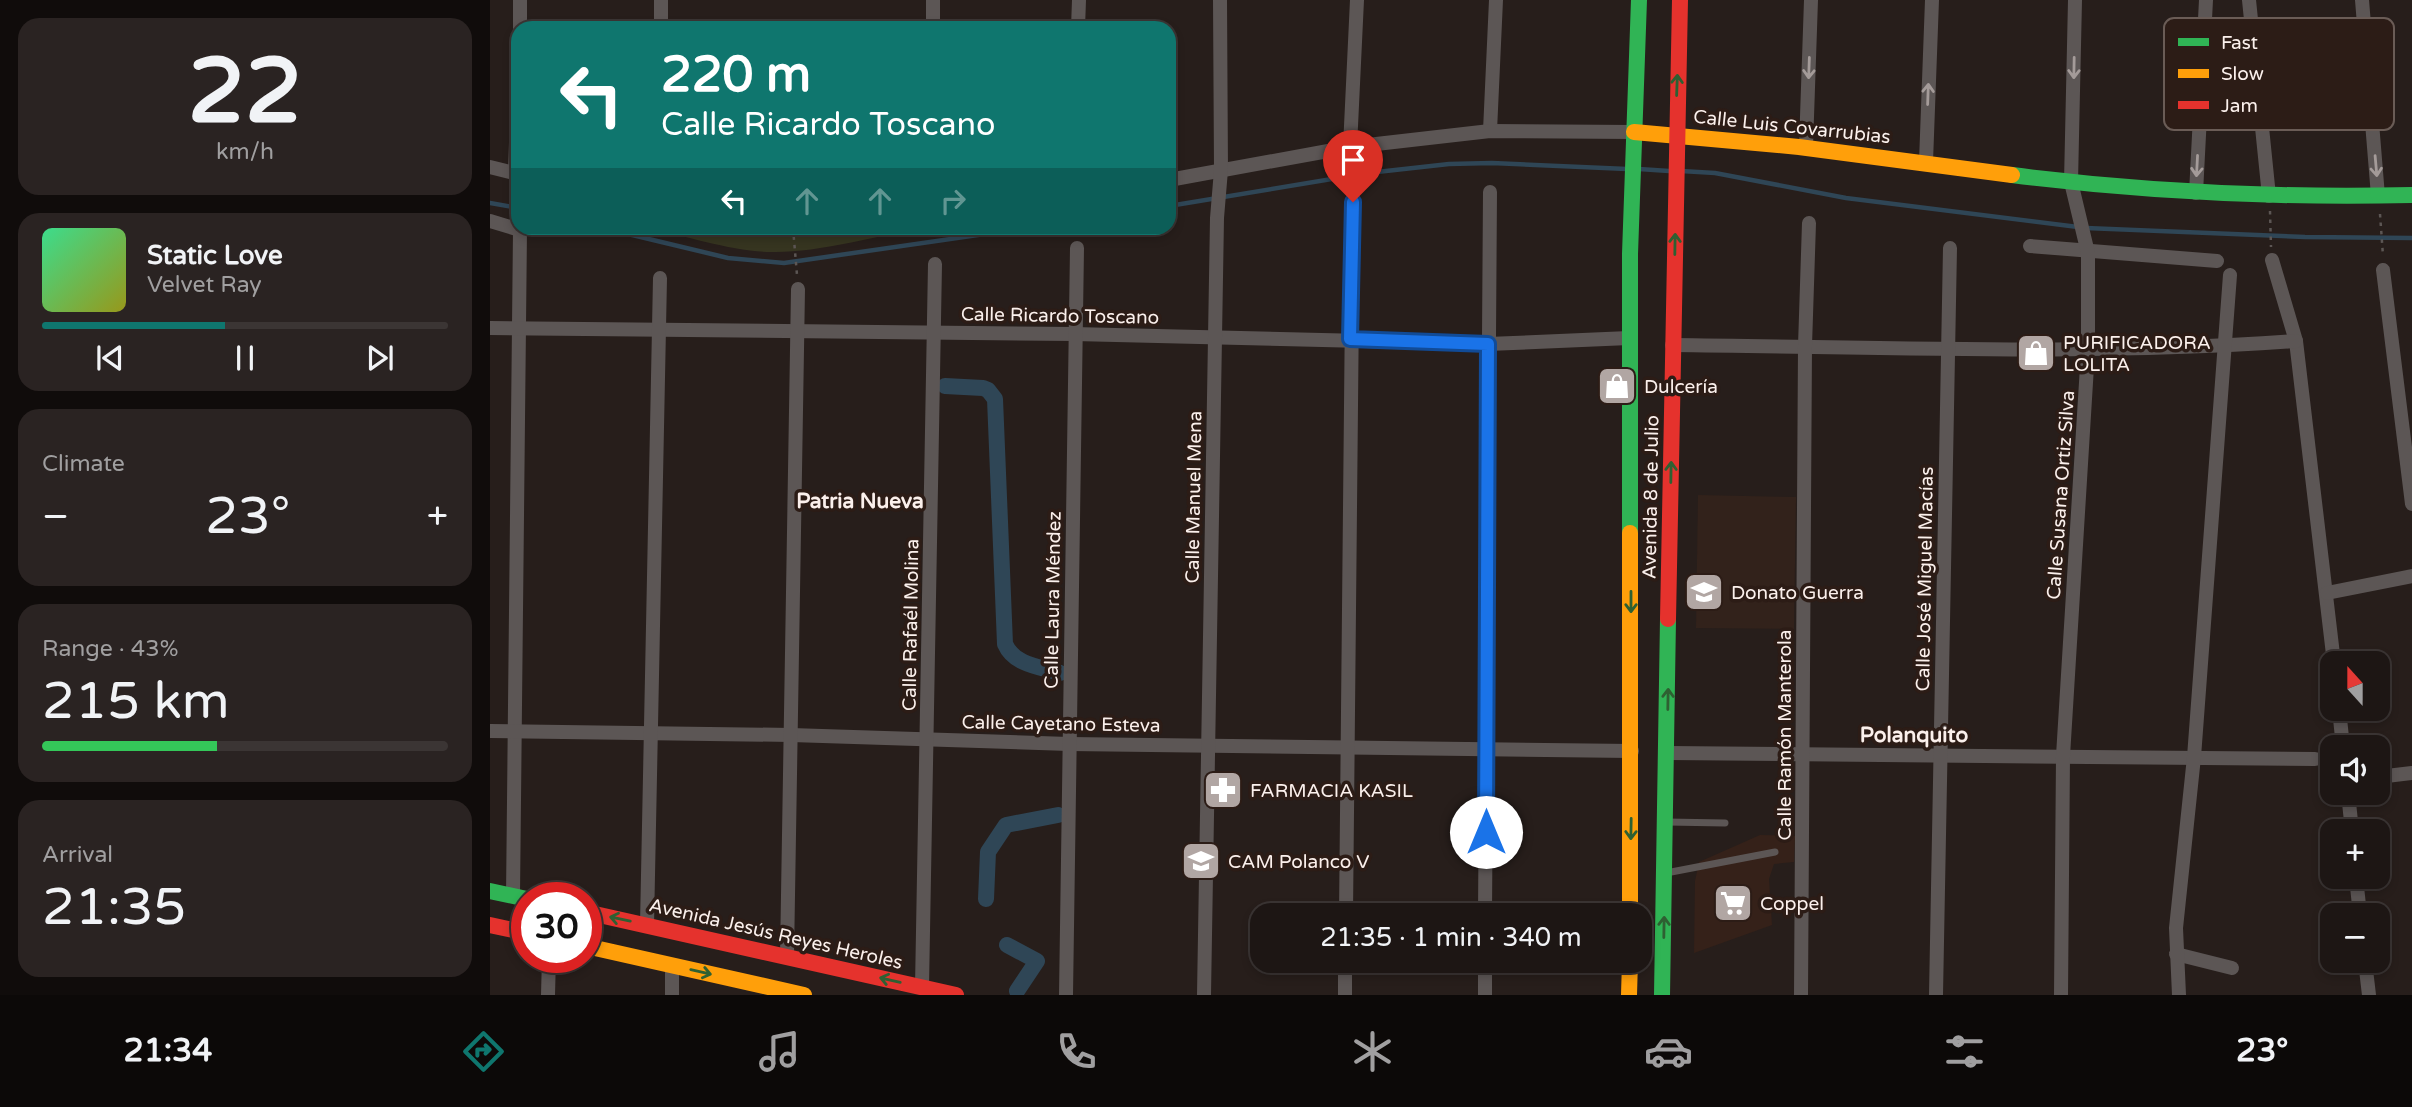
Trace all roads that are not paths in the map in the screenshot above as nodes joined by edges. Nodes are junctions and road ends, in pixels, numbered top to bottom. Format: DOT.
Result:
graph roads {
  1 [pos="520,0"];
  2 [pos="662,0"];
  3 [pos="933,0"];
  4 [pos="1079,0"];
  5 [pos="1220,0"];
  6 [pos="1357,0"];
  7 [pos="1496,0"];
  8 [pos="1639,0"];
  9 [pos="1680,0"];
  10 [pos="1811,0"];
  11 [pos="1932,0"];
  12 [pos="2076,0"];
  13 [pos="2206,0"];
  14 [pos="2249,0"];
  15 [pos="2362,0"];
  16 [pos="2205,18"];
  17 [pos="2251,18"];
  18 [pos="2363,18"];
  19 [pos="520,21"];
  20 [pos="661,21"];
  21 [pos="933,21"];
  22 [pos="1078,21"];
  23 [pos="2199,130"];
  24 [pos="2262,130"];
  25 [pos="2373,130"];
  26 [pos="1490,131"];
  27 [pos="1634,132"];
  28 [pos="1675,134"];
  29 [pos="1806,146"];
  30 [pos="1350,147"];
  31 [pos="1926,162"];
  32 [pos="490,167"];
  33 [pos="511,172"];
  34 [pos="1221,174"];
  35 [pos="1176,179"];
  36 [pos="2071,182"];
  37 [pos="1490,191"];
  38 [pos="2196,193"];
  39 [pos="2412,195"];
  40 [pos="2378,196"];
  41 [pos="2269,197"];
  42 [pos="1353,202"];
  43 [pos="490,221"];
  44 [pos="1809,223"];
  45 [pos="511,227"];
  46 [pos="520,235"];
  47 [pos="2030,246"];
  48 [pos="2087,246"];
  49 [pos="1077,248"];
  50 [pos="1950,248"];
  51 [pos="2272,260"];
  52 [pos="2217,261"];
  53 [pos="936,264"];
  54 [pos="2383,270"];
  55 [pos="2230,275"];
  56 [pos="660,278"];
  57 [pos="798,289"];
  58 [pos="490,328"];
  59 [pos="519,329"];
  60 [pos="660,330"];
  61 [pos="798,331"];
  62 [pos="934,332"];
  63 [pos="1074,334"];
  64 [pos="1215,338"];
  65 [pos="1629,338"];
  66 [pos="1350,339"];
  67 [pos="2297,341"];
  68 [pos="1488,344"];
  69 [pos="1672,345"];
  70 [pos="1805,346"];
  71 [pos="2226,346"];
  72 [pos="1947,348"];
  73 [pos="2088,350"];
  74 [pos="2412,504"];
  75 [pos="2412,576"];
  76 [pos="2327,593"];
  77 [pos="2333,651"];
  78 [pos="490,732"];
  79 [pos="515,732"];
  80 [pos="651,734"];
  81 [pos="791,735"];
  82 [pos="927,740"];
  83 [pos="1069,744"];
  84 [pos="1208,746"];
  85 [pos="1347,748"];
  86 [pos="1486,750"];
  87 [pos="1632,751"];
  88 [pos="1668,753"];
  89 [pos="1803,753"];
  90 [pos="1941,755"];
  91 [pos="2063,756"];
  92 [pos="2194,757"];
  93 [pos="2315,759"];
  94 [pos="2412,773"];
  95 [pos="2390,776"];
  96 [pos="1666,822"];
  97 [pos="1725,823"];
  98 [pos="1775,852"];
  99 [pos="1665,873"];
  100 [pos="520,882"];
  101 [pos="490,891"];
  102 [pos="511,896"];
  103 [pos="1346,903"];
  104 [pos="1485,903"];
  105 [pos="1630,903"];
  106 [pos="602,915"];
  107 [pos="490,925"];
  108 [pos="647,925"];
  109 [pos="511,930"];
  110 [pos="602,950"];
  111 [pos="2176,954"];
  112 [pos="787,956"];
  113 [pos="672,965"];
  114 [pos="2232,968"];
  115 [pos="549,973"];
  116 [pos="1345,973"];
  117 [pos="1485,973"];
  118 [pos="1630,973"];
  119 [pos="2366,973"];
  120 [pos="922,987"];
  121 [pos="759,990"];
  122 [pos="548,995"];
  123 [pos="672,995"];
  124 [pos="804,995"];
  125 [pos="956,995"];
  126 [pos="1066,995"];
  127 [pos="1204,995"];
  128 [pos="1345,995"];
  129 [pos="1485,995"];
  130 [pos="1629,995"];
  131 [pos="1662,995"];
  132 [pos="1801,995"];
  133 [pos="1936,995"];
  134 [pos="2060,995"];
  135 [pos="2179,995"];
  136 [pos="2369,995"];
  1 -- 19 [label="street"];
  2 -- 20 [label="street"];
  3 -- 21 [label="street"];
  4 -- 22 [label="street"];
  5 -- 34 [label="street, Calle Manuel Mena"];
  6 -- 30 [label="street"];
  7 -- 26 [label="street"];
  8 -- 27 [label="main road, Avenida 8 de Julio"];
  28 -- 9 [label="main road, Avenida 8 de Julio, one-way"];
  10 -- 29 [label="street, one-way"];
  31 -- 11 [label="street, one-way"];
  12 -- 36 [label="street, Calle Susana Ortiz Silva, one-way"];
  13 -- 16 [label="street, one-way"];
  14 -- 17 [label="street"];
  15 -- 18 [label="street, one-way"];
  23 -- 38 [label="street, one-way"];
  24 -- 41 [label="street"];
  25 -- 40 [label="street, one-way"];
  26 -- 27 [label="street, Calle Luis Covarrubias"];
  26 -- 30 [label="street, Calle Luis Covarrubias"];
  27 -- 28 [label="main road, Calle Luis Covarrubias"];
  27 -- 65 [label="main road, Avenida 8 de Julio"];
  28 -- 29 [label="main road, Calle Luis Covarrubias"];
  69 -- 28 [label="main road, Avenida 8 de Julio, one-way"];
  29 -- 31 [label="main road, Calle Luis Covarrubias"];
  30 -- 34 [label="street, Calle Luis Covarrubias"];
  31 -- 36 [label="main road, Calle Luis Covarrubias"];
  32 -- 33 [label="street"];
  34 -- 35 [label="street, Calle Luis Covarrubias"];
  34 -- 64 [label="street, Calle Manuel Mena"];
  36 -- 38 [label="main road, Calle Luis Covarrubias"];
  36 -- 48 [label="street, Calle Susana Ortiz Silva"];
  37 -- 68 [label="street"];
  38 -- 41 [label="main road, Calle Luis Covarrubias"];
  39 -- 40 [label="main road, Calle Luis Covarrubias"];
  40 -- 41 [label="main road, Calle Luis Covarrubias"];
  42 -- 66 [label="street"];
  43 -- 45 [label="street"];
  44 -- 70 [label="street, Calle Ramón Manterola"];
  46 -- 59 [label="street"];
  47 -- 48 [label="street"];
  48 -- 52 [label="street"];
  48 -- 73 [label="street, Calle Susana Ortiz Silva"];
  49 -- 63 [label="street, Calle Laura Méndez"];
  50 -- 72 [label="street, Calle José Miguel Macías"];
  51 -- 67 [label="street"];
  53 -- 62 [label="street, Calle Rafaél Molina"];
  54 -- 74 [label="street"];
  55 -- 71 [label="street"];
  56 -- 60 [label="street"];
  57 -- 61 [label="street"];
  58 -- 59 [label="street, Calle Ricardo Toscano"];
  59 -- 60 [label="street, Calle Ricardo Toscano"];
  59 -- 79 [label="street"];
  60 -- 61 [label="street, Calle Ricardo Toscano"];
  60 -- 80 [label="street"];
  61 -- 62 [label="street, Calle Ricardo Toscano"];
  61 -- 81 [label="street"];
  62 -- 63 [label="street, Calle Ricardo Toscano"];
  62 -- 82 [label="street, Calle Rafaél Molina"];
  63 -- 64 [label="street, Calle Ricardo Toscano"];
  63 -- 83 [label="street, Calle Laura Méndez"];
  64 -- 66 [label="street, Calle Ricardo Toscano"];
  64 -- 84 [label="street, Calle Manuel Mena"];
  65 -- 68 [label="street, Calle Ricardo Toscano"];
  65 -- 87 [label="main road, Avenida 8 de Julio, one-way"];
  66 -- 68 [label="street, Calle Ricardo Toscano"];
  66 -- 85 [label="street"];
  67 -- 71 [label="street"];
  67 -- 76 [label="street"];
  68 -- 86 [label="street"];
  69 -- 70 [label="street"];
  88 -- 69 [label="main road, Avenida 8 de Julio, one-way"];
  70 -- 72 [label="street"];
  70 -- 89 [label="street, Calle Ramón Manterola"];
  71 -- 73 [label="street"];
  71 -- 92 [label="street"];
  72 -- 73 [label="street"];
  72 -- 90 [label="street, Calle José Miguel Macías"];
  73 -- 91 [label="street, Calle Susana Ortiz Silva"];
  75 -- 76 [label="street"];
  76 -- 77 [label="street"];
  78 -- 79 [label="street, Calle Cayetano Esteva"];
  79 -- 80 [label="street, Calle Cayetano Esteva"];
  79 -- 100 [label="street"];
  80 -- 81 [label="street, Calle Cayetano Esteva"];
  80 -- 108 [label="street"];
  81 -- 82 [label="street, Calle Cayetano Esteva"];
  81 -- 112 [label="street"];
  82 -- 83 [label="street, Calle Cayetano Esteva"];
  82 -- 120 [label="street, Calle Rafaél Molina"];
  83 -- 84 [label="street, Calle Cayetano Esteva"];
  83 -- 126 [label="street, Calle Laura Méndez"];
  84 -- 85 [label="street, Calle Cayetano Esteva"];
  84 -- 127 [label="street, Calle Manuel Mena"];
  85 -- 86 [label="street, Calle Cayetano Esteva"];
  85 -- 103 [label="street"];
  86 -- 87 [label="street, Calle Cayetano Esteva"];
  86 -- 104 [label="street"];
  87 -- 105 [label="main road, Avenida 8 de Julio, one-way"];
  88 -- 89 [label="street"];
  88 -- 96 [label="main road, Avenida 8 de Julio"];
  89 -- 90 [label="street"];
  89 -- 132 [label="street, Calle Ramón Manterola"];
  90 -- 91 [label="street"];
  90 -- 133 [label="street, Calle José Miguel Macías"];
  91 -- 92 [label="street"];
  91 -- 134 [label="street, Calle Susana Ortiz Silva"];
  92 -- 93 [label="street"];
  92 -- 111 [label="street"];
  94 -- 95 [label="street"];
  96 -- 97 [label="lane"];
  96 -- 99 [label="main road, Avenida 8 de Julio"];
  98 -- 99 [label="lane"];
  131 -- 99 [label="main road, Avenida 8 de Julio, one-way"];
  101 -- 102 [label="main road"];
  108 -- 106 [label="main road, Avenida Jesús Reyes Heroles, one-way"];
  107 -- 109 [label="main road"];
  108 -- 112 [label="main road, Avenida Jesús Reyes Heroles"];
  110 -- 113 [label="main road"];
  111 -- 114 [label="street"];
  111 -- 135 [label="street"];
  120 -- 112 [label="main road, Avenida Jesús Reyes Heroles, one-way"];
  113 -- 121 [label="main road, one-way"];
  113 -- 123 [label="street"];
  115 -- 122 [label="street"];
  116 -- 128 [label="street"];
  117 -- 129 [label="street"];
  118 -- 130 [label="main road"];
  119 -- 136 [label="street"];
  120 -- 125 [label="main road, Avenida Jesús Reyes Heroles"];
  121 -- 124 [label="main road"];
}
